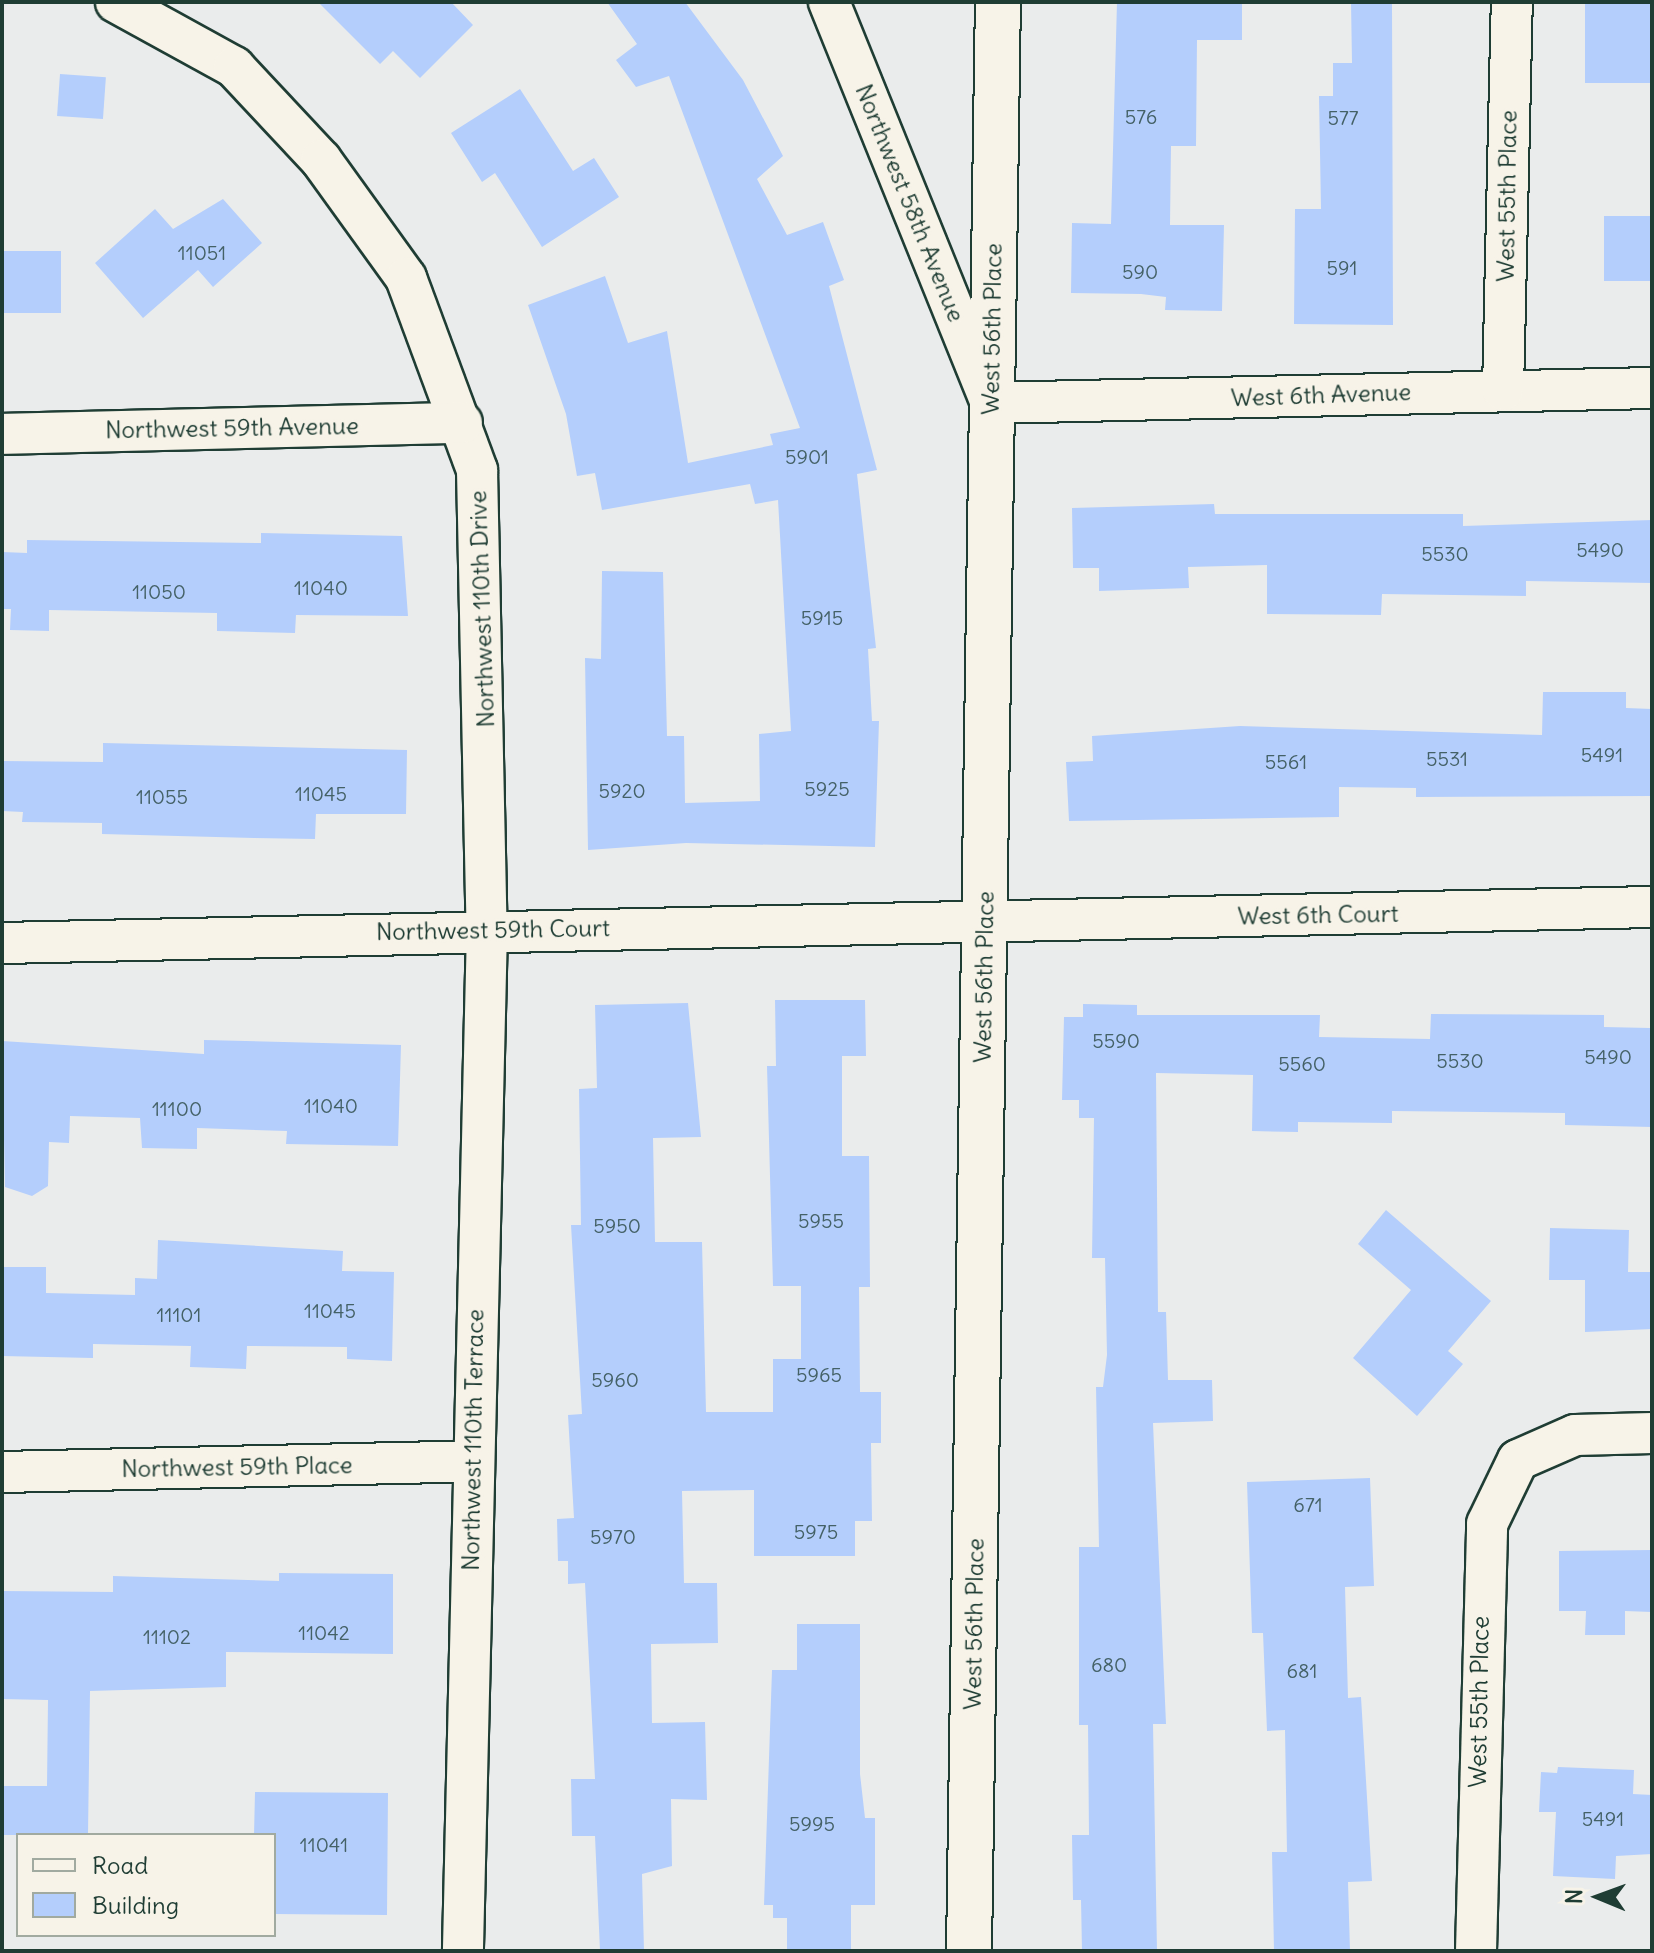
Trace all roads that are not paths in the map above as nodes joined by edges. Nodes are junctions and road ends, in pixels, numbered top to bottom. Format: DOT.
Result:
graph roads {
  1 [pos="116,2"];
  2 [pos="829,2"];
  3 [pos="998,2"];
  4 [pos="1512,2"];
  5 [pos="1652,388"];
  6 [pos="1503,390"];
  7 [pos="991,403"];
  8 [pos="462,423"];
  9 [pos="2,434"];
  10 [pos="1652,907"];
  11 [pos="985,921"];
  12 [pos="487,929"];
  13 [pos="2,943"];
  14 [pos="1652,1433"];
  15 [pos="471,1461"];
  16 [pos="2,1472"];
  17 [pos="463,1951"];
  18 [pos="969,1951"];
  19 [pos="1476,1951"];
  1 -- 8 [label="street, Northwest 110th Drive"];
  2 -- 7 [label="street, Northwest 58th Avenue"];
  3 -- 7 [label="street, West 56th Place"];
  4 -- 6 [label="street, West 55th Place"];
  5 -- 6 [label="street, West 6th Avenue"];
  6 -- 7 [label="street, West 6th Avenue"];
  7 -- 11 [label="street, West 56th Place"];
  8 -- 9 [label="street, Northwest 59th Avenue"];
  8 -- 12 [label="street, Northwest 110th Drive"];
  10 -- 11 [label="street, West 6th Court"];
  11 -- 12 [label="street, Northwest 59th Court"];
  11 -- 18 [label="street, West 56th Place"];
  12 -- 13 [label="street, Northwest 59th Court"];
  12 -- 15 [label="street, Northwest 110th Terrace"];
  14 -- 19 [label="street, West 55th Place"];
  15 -- 16 [label="street, Northwest 59th Place"];
  15 -- 17 [label="street, Northwest 110th Terrace"];
}
